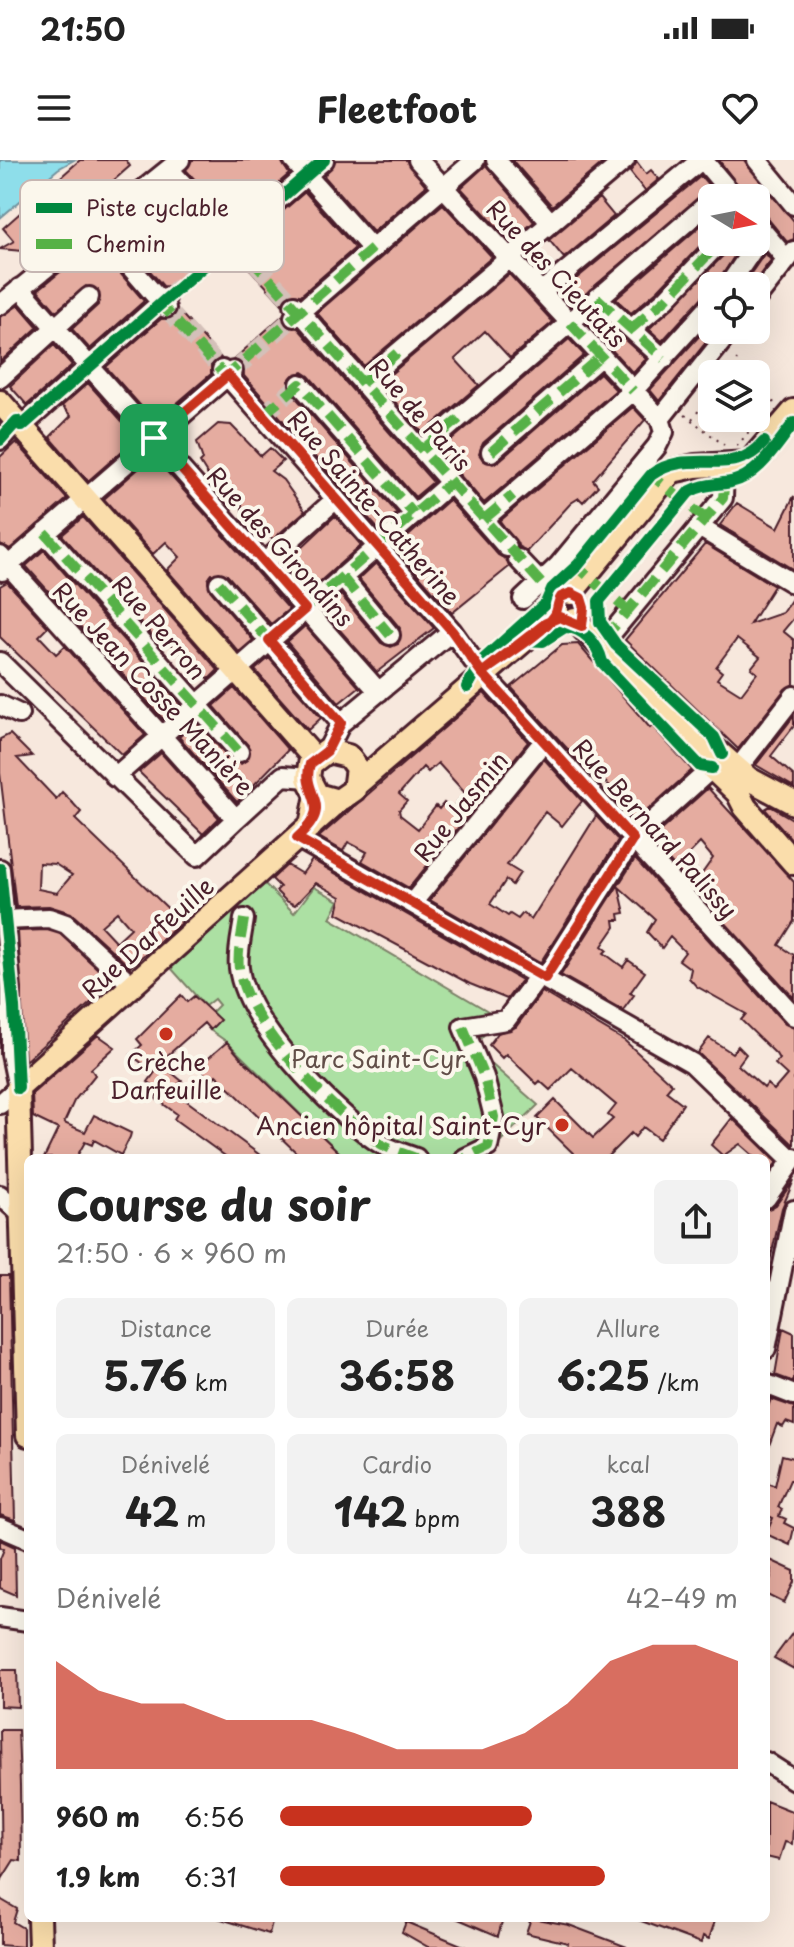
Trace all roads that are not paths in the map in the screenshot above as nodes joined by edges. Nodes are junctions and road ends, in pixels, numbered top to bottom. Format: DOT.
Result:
graph roads {
  1 [pos="293,160"];
  2 [pos="324,160"];
  3 [pos="418,160"];
  4 [pos="475,160"];
  5 [pos="496,160"];
  6 [pos="625,160"];
  7 [pos="702,160"];
  8 [pos="757,160"];
  9 [pos="175,165"];
  10 [pos="306,175"];
  11 [pos="156,180"];
  12 [pos="715,184"];
  13 [pos="443,186"];
  14 [pos="284,195"];
  15 [pos="794,205"];
  16 [pos="698,216"];
  17 [pos="550,222"];
  18 [pos="770,237"];
  19 [pos="372,249"];
  20 [pos="707,256"];
  21 [pos="790,256"];
  22 [pos="509,257"];
  23 [pos="40,272"];
  24 [pos="136,272"];
  25 [pos="770,281"];
  26 [pos="20,288"];
  27 [pos="541,292"];
  28 [pos="89,297"];
  29 [pos="597,298"];
  30 [pos="0,305"];
  31 [pos="698,320"];
  32 [pos="570,323"];
  33 [pos="56,328"];
  34 [pos="631,329"];
  35 [pos="720,344"];
  36 [pos="601,356"];
  37 [pos="664,359"];
  38 [pos="89,366"];
  39 [pos="0,378"];
  40 [pos="362,383"];
  41 [pos="300,384"];
  42 [pos="633,391"];
  43 [pos="0,402"];
  44 [pos="785,405"];
  45 [pos="660,419"];
  46 [pos="19,424"];
  47 [pos="154,438"];
  48 [pos="0,440"];
  49 [pos="422,450"];
  50 [pos="491,452"];
  51 [pos="709,466"];
  52 [pos="450,483"];
  53 [pos="84,496"];
  54 [pos="336,499"];
  55 [pos="414,514"];
  56 [pos="483,520"];
  57 [pos="699,527"];
  58 [pos="45,533"];
  59 [pos="377,545"];
  60 [pos="264,563"];
  61 [pos="3,565"];
  62 [pos="342,577"];
  63 [pos="219,583"];
  64 [pos="541,583"];
  65 [pos="794,584"];
  66 [pos="523,599"];
  67 [pos="305,609"];
  68 [pos="570,613"];
  69 [pos="452,631"];
  70 [pos="390,635"];
  71 [pos="269,640"];
  72 [pos="597,644"];
  73 [pos="0,662"];
  74 [pos="238,669"];
  75 [pos="483,672"];
  76 [pos="379,692"];
  77 [pos="794,696"];
  78 [pos="196,704"];
  79 [pos="0,705"];
  80 [pos="19,714"];
  81 [pos="341,723"];
  82 [pos="162,734"];
  83 [pos="544,741"];
  84 [pos="239,752"];
  85 [pos="728,771"];
  86 [pos="355,772"];
  87 [pos="115,777"];
  88 [pos="321,777"];
  89 [pos="794,803"];
  90 [pos="236,819"];
  91 [pos="304,832"];
  92 [pos="633,839"];
  93 [pos="794,863"];
  94 [pos="0,869"];
  95 [pos="413,902"];
  96 [pos="244,919"];
  97 [pos="4,920"];
  98 [pos="542,976"];
  99 [pos="132,985"];
  100 [pos="794,1016"];
  101 [pos="5,1023"];
  102 [pos="18,1088"];
  103 [pos="0,1104"];
  104 [pos="406,1154"];
  105 [pos="473,1154"];
  106 [pos="793,1159"];
  107 [pos="770,1192"];
  108 [pos="0,1195"];
  109 [pos="24,1199"];
  110 [pos="794,1210"];
  111 [pos="24,1217"];
  112 [pos="770,1329"];
  113 [pos="770,1386"];
  114 [pos="794,1395"];
  115 [pos="0,1527"];
  116 [pos="24,1537"];
  117 [pos="0,1617"];
  118 [pos="24,1620"];
  119 [pos="770,1765"];
  120 [pos="794,1780"];
  121 [pos="39,1922"];
  122 [pos="40,1947"];
  1 -- 10 [label="street"];
  2 -- 10 [label="street"];
  3 -- 13 [label="street, Rue des Cieutats"];
  4 -- 13 [label="street"];
  5 -- 17 [label="street"];
  6 -- 17 [label="street"];
  7 -- 12 [label="street"];
  7 -- 27 [label="street"];
  8 -- 15 [label="street"];
  9 -- 11 [label="street"];
  10 -- 14 [label="street"];
  10 -- 19 [label="street"];
  13 -- 19 [label="street"];
  13 -- 22 [label="street, Rue des Cieutats"];
  16 -- 29 [label="street"];
  17 -- 22 [label="street"];
  18 -- 21 [label="street"];
  19 -- 40 [label="street, Rue de Paris"];
  20 -- 34 [label="street"];
  21 -- 25 [label="street"];
  22 -- 27 [label="street, Rue des Cieutats"];
  22 -- 40 [label="street"];
  23 -- 26 [label="street"];
  24 -- 38 [label="street"];
  26 -- 30 [label="street"];
  26 -- 33 [label="street, Rue des Girondins"];
  27 -- 32 [label="street, Rue des Cieutats"];
  28 -- 33 [label="street"];
  29 -- 32 [label="street"];
  29 -- 34 [label="street"];
  31 -- 37 [label="street"];
  32 -- 36 [label="street, Rue des Cieutats"];
  32 -- 49 [label="street"];
  33 -- 38 [label="street, Rue des Girondins"];
  33 -- 39 [label="street"];
  34 -- 37 [label="street"];
  35 -- 45 [label="street"];
  36 -- 42 [label="street, Rue des Cieutats"];
  36 -- 50 [label="street"];
  37 -- 42 [label="street"];
  38 -- 46 [label="street"];
  38 -- 47 [label="street, Rue des Girondins"];
  40 -- 49 [label="street, Rue de Paris"];
  41 -- 55 [label="street"];
  42 -- 45 [label="street, Rue des Cieutats"];
  42 -- 56 [label="street"];
  43 -- 46 [label="main road"];
  44 -- 51 [label="main road"];
  45 -- 64 [label="street"];
  46 -- 48 [label="street"];
  46 -- 53 [label="main road"];
  47 -- 53 [label="street"];
  47 -- 54 [label="street, Rue Sainte-Catherine"];
  47 -- 60 [label="street, Rue des Girondins"];
  49 -- 52 [label="street, Rue de Paris"];
  51 -- 57 [label="street"];
  51 -- 68 [label="main road"];
  52 -- 55 [label="street"];
  52 -- 56 [label="street, Rue de Paris"];
  53 -- 58 [label="street"];
  53 -- 74 [label="main road"];
  54 -- 59 [label="street, Rue Sainte-Catherine"];
  54 -- 60 [label="street"];
  55 -- 59 [label="street"];
  56 -- 64 [label="street, Rue de Paris"];
  57 -- 65 [label="street"];
  57 -- 72 [label="street"];
  58 -- 61 [label="street"];
  58 -- 78 [label="street, Rue Perron"];
  59 -- 62 [label="street"];
  59 -- 69 [label="street, Rue Sainte-Catherine"];
  60 -- 67 [label="street, Rue des Girondins"];
  61 -- 82 [label="street, Rue Jean Cosse Manière"];
  62 -- 67 [label="street"];
  62 -- 70 [label="street"];
  63 -- 71 [label="street"];
  64 -- 66 [label="street"];
  67 -- 71 [label="street"];
  67 -- 76 [label="street, Rue des Girondins"];
  68 -- 72 [label="main road"];
  68 -- 75 [label="main road"];
  69 -- 75 [label="street, Rue Sainte-Catherine"];
  69 -- 76 [label="street"];
  71 -- 74 [label="street"];
  71 -- 81 [label="street"];
  72 -- 85 [label="main road"];
  73 -- 87 [label="street"];
  74 -- 78 [label="street"];
  74 -- 88 [label="main road"];
  75 -- 83 [label="street, Rue Bernard Palissy"];
  75 -- 86 [label="main road"];
  76 -- 81 [label="street"];
  77 -- 85 [label="street"];
  78 -- 82 [label="street"];
  78 -- 84 [label="street, Rue Perron"];
  79 -- 80 [label="street"];
  81 -- 88 [label="street"];
  82 -- 87 [label="street"];
  82 -- 90 [label="street, Rue Jean Cosse Manière"];
  83 -- 92 [label="street, Rue Bernard Palissy"];
  83 -- 95 [label="street, Rue Jasmin"];
  85 -- 89 [label="main road"];
  85 -- 92 [label="street"];
  85 -- 93 [label="main road"];
  86 -- 88 [label="main road"];
  86 -- 88 [label="main road"];
  87 -- 90 [label="street"];
  88 -- 90 [label="street, Rue Jean Cosse Manière"];
  88 -- 91 [label="main road"];
  91 -- 95 [label="street"];
  91 -- 99 [label="main road, Rue Darfeuille"];
  92 -- 98 [label="street"];
  92 -- 100 [label="street, Rue Bernard Palissy"];
  94 -- 97 [label="street"];
  95 -- 98 [label="street"];
  96 -- 104 [label="street"];
  97 -- 99 [label="street"];
  97 -- 101 [label="street"];
  98 -- 105 [label="street"];
  98 -- 106 [label="street"];
  99 -- 102 [label="main road, Rue Darfeuille"];
  101 -- 102 [label="street"];
  102 -- 103 [label="street"];
  102 -- 109 [label="main road"];
  106 -- 107 [label="street"];
  108 -- 111 [label="street"];
  110 -- 112 [label="street"];
  113 -- 114 [label="street"];
  115 -- 116 [label="street"];
  117 -- 118 [label="street"];
  119 -- 120 [label="street"];
  121 -- 122 [label="main road"];
}
